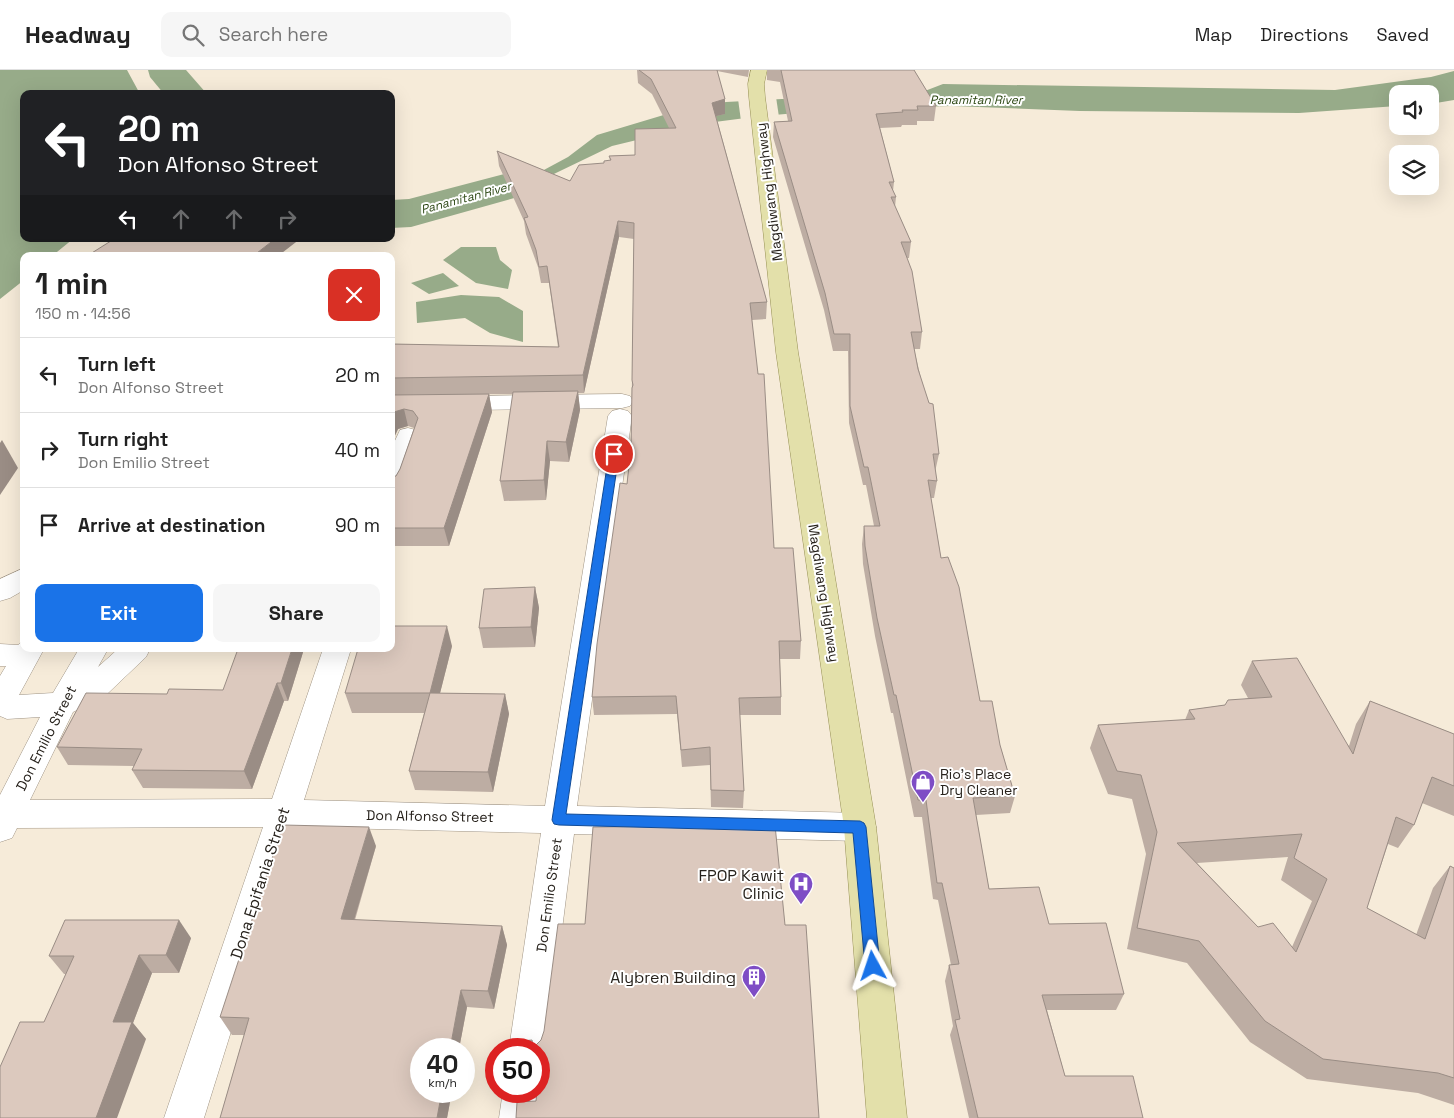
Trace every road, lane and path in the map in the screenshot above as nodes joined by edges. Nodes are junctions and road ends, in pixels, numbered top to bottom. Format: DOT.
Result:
graph roads {
  1 [pos="759,70"];
  2 [pos="395,404"];
  3 [pos="408,435"];
  4 [pos="395,474"];
  5 [pos="20,579"];
  6 [pos="0,591"];
  7 [pos="92,652"];
  8 [pos="133,652"];
  9 [pos="336,652"];
  10 [pos="19,653"];
  11 [pos="62,704"];
  12 [pos="283,812"];
  13 [pos="2,819"];
  14 [pos="559,820"];
  15 [pos="860,827"];
  16 [pos="529,1038"];
  17 [pos="521,1103"];
  18 [pos="184,1118"];
  19 [pos="519,1118"];
  20 [pos="887,1118"];
  1 -- 15 [label="main road, Magdiwang Highway"];
  2 -- 14 [label="street, Don Emilio Street"];
  3 -- 4 [label="street"];
  5 -- 6 [label="street"];
  7 -- 11 [label="street, Don Emilio Street"];
  8 -- 11 [label="street"];
  9 -- 12 [label="street, Dona Epifania Street"];
  10 -- 11 [label="street"];
  11 -- 13 [label="street, Don Emilio Street"];
  12 -- 13 [label="street, Don Alfonso Street"];
  12 -- 14 [label="street, Don Alfonso Street"];
  12 -- 18 [label="street, Dona Epifania Street"];
  14 -- 15 [label="street, Don Alfonso Street"];
  14 -- 16 [label="street, Don Emilio Street"];
  15 -- 20 [label="main road, Magdiwang Highway"];
  17 -- 19 [label="street"];
}
